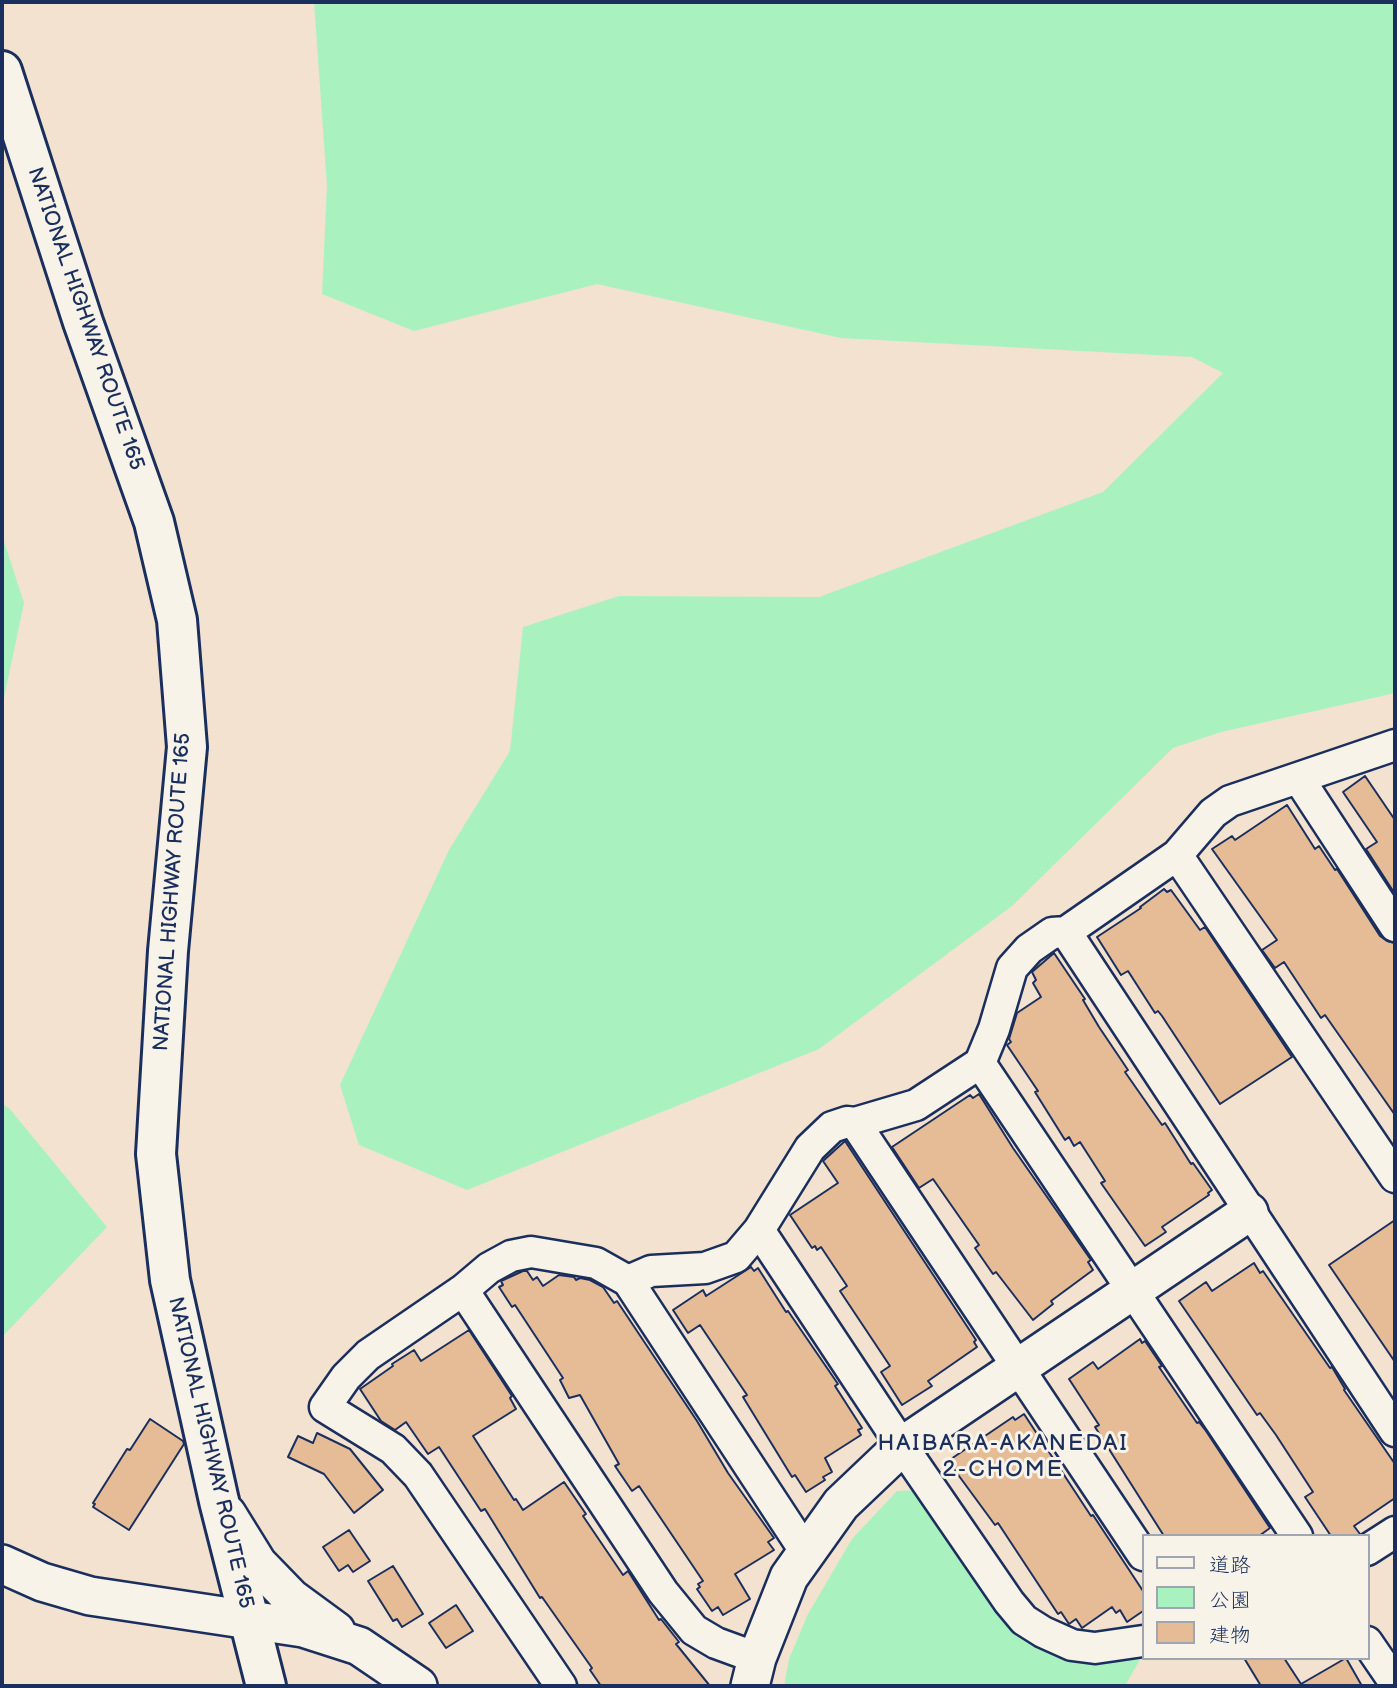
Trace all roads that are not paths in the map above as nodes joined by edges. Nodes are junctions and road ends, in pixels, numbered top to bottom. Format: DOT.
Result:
graph roads {
  1 [pos="2,71"];
  2 [pos="1395,745"];
  3 [pos="1299,779"];
  4 [pos="1177,855"];
  5 [pos="1395,926"];
  6 [pos="1066,932"];
  7 [pos="980,1063"];
  8 [pos="855,1124"];
  9 [pos="1395,1177"];
  10 [pos="1249,1212"];
  11 [pos="759,1230"];
  12 [pos="628,1280"];
  13 [pos="1133,1289"];
  14 [pos="463,1290"];
  15 [pos="1017,1367"];
  16 [pos="1395,1431"];
  17 [pos="902,1446"];
  18 [pos="219,1501"];
  19 [pos="1395,1532"];
  20 [pos="1296,1534"];
  21 [pos="1369,1549"];
  22 [pos="805,1551"];
  23 [pos="1142,1554"];
  24 [pos="2,1564"];
  25 [pos="248,1619"];
  26 [pos="1142,1641"];
  27 [pos="352,1644"];
  28 [pos="1369,1645"];
  29 [pos="754,1672"];
  30 [pos="1395,1684"];
  31 [pos="266,1686"];
  32 [pos="418,1686"];
  33 [pos="561,1686"];
  1 -- 18 [label="highway, NATIONAL HIGHWAY ROUTE 165"];
  2 -- 3 [label="street"];
  3 -- 4 [label="street"];
  3 -- 5 [label="street"];
  4 -- 6 [label="street"];
  4 -- 9 [label="street"];
  6 -- 7 [label="street"];
  6 -- 10 [label="street"];
  7 -- 8 [label="street"];
  7 -- 13 [label="street"];
  8 -- 11 [label="street"];
  8 -- 15 [label="street"];
  10 -- 13 [label="street"];
  10 -- 16 [label="street"];
  11 -- 12 [label="street"];
  11 -- 17 [label="street"];
  12 -- 14 [label="street"];
  12 -- 22 [label="street"];
  13 -- 15 [label="street"];
  13 -- 20 [label="street"];
  14 -- 29 [label="street"];
  14 -- 33 [label="street"];
  15 -- 17 [label="street"];
  15 -- 23 [label="street"];
  17 -- 22 [label="street"];
  17 -- 26 [label="street"];
  18 -- 25 [label="highway, NATIONAL HIGHWAY ROUTE 165"];
  18 -- 27 [label="street"];
  19 -- 21 [label="street"];
  22 -- 29 [label="street"];
  24 -- 25 [label="street"];
  25 -- 27 [label="street"];
  25 -- 31 [label="highway, NATIONAL HIGHWAY ROUTE 165"];
  27 -- 32 [label="street"];
  28 -- 30 [label="street"];
}
